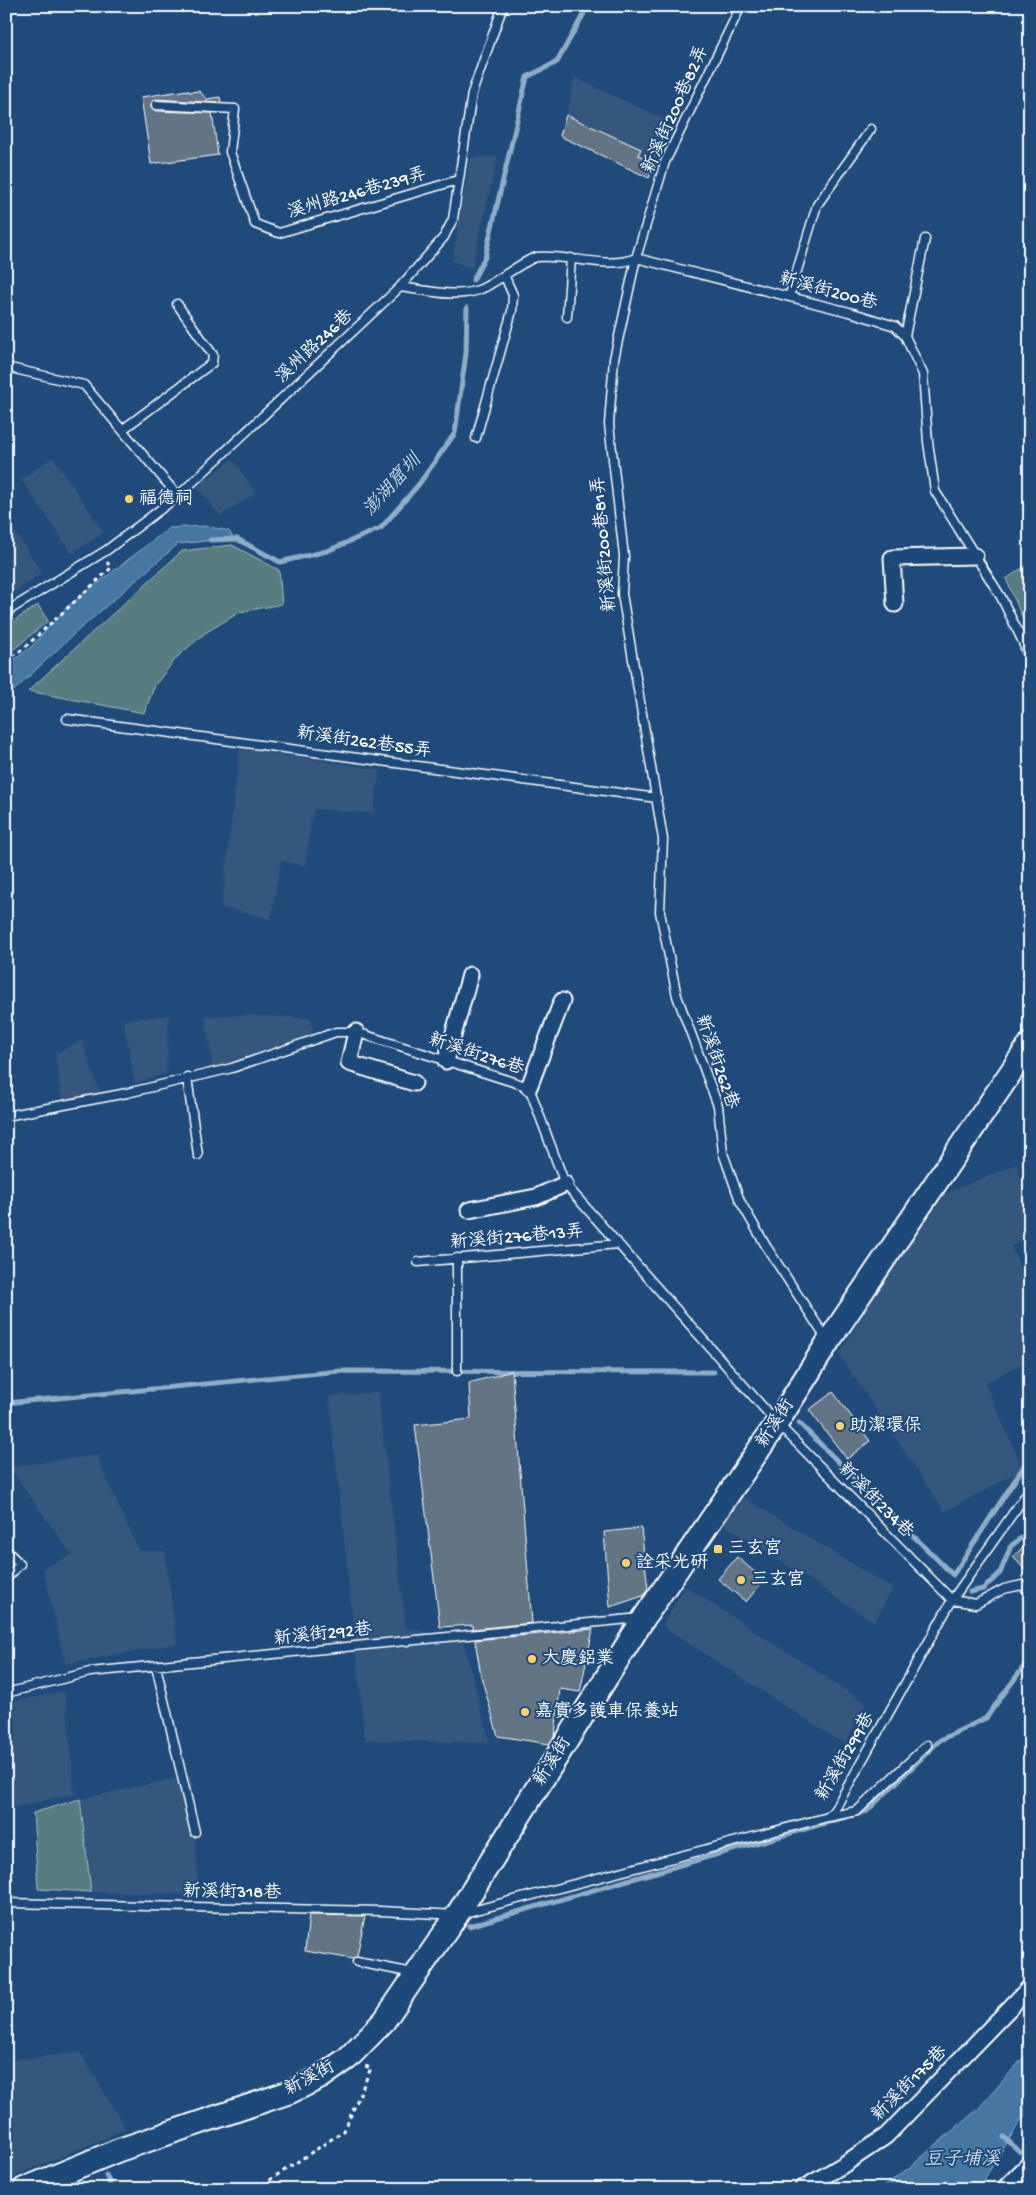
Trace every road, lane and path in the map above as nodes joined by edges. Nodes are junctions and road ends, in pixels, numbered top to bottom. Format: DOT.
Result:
graph roads {
  1 [pos="503,6"];
  2 [pos="736,6"];
  3 [pos="156,105"];
  4 [pos="871,128"];
  5 [pos="458,180"];
  6 [pos="925,240"];
  7 [pos="571,258"];
  8 [pos="636,258"];
  9 [pos="505,277"];
  10 [pos="400,287"];
  11 [pos="789,297"];
  12 [pos="177,304"];
  13 [pos="567,318"];
  14 [pos="905,336"];
  15 [pos="6,367"];
  16 [pos="122,430"];
  17 [pos="476,438"];
  18 [pos="178,496"];
  19 [pos="101,554"];
  20 [pos="975,556"];
  21 [pos="895,604"];
  22 [pos="6,612"];
  23 [pos="1030,660"];
  24 [pos="6,661"];
  25 [pos="67,719"];
  26 [pos="657,798"];
  27 [pos="470,975"];
  28 [pos="562,1001"];
  29 [pos="356,1032"];
  30 [pos="1030,1044"];
  31 [pos="446,1061"];
  32 [pos="187,1077"];
  33 [pos="414,1083"];
  34 [pos="529,1087"];
  35 [pos="6,1116"];
  36 [pos="198,1155"];
  37 [pos="565,1184"];
  38 [pos="469,1210"];
  39 [pos="618,1244"];
  40 [pos="457,1258"];
  41 [pos="418,1262"];
  42 [pos="828,1342"];
  43 [pos="457,1371"];
  44 [pos="777,1423"];
  45 [pos="1030,1489"];
  46 [pos="6,1550"];
  47 [pos="6,1579"];
  48 [pos="1030,1592"];
  49 [pos="952,1600"];
  50 [pos="644,1618"];
  51 [pos="156,1666"];
  52 [pos="6,1693"];
  53 [pos="927,1745"];
  54 [pos="828,1817"];
  55 [pos="195,1832"];
  56 [pos="6,1903"];
  57 [pos="457,1915"];
  58 [pos="357,1962"];
  59 [pos="417,1974"];
  60 [pos="1030,1988"];
  61 [pos="348,2058"];
  62 [pos="1030,2163"];
  63 [pos="24,2189"];
  64 [pos="256,2189"];
  65 [pos="802,2189"];
  66 [pos="1004,2189"];
  1 -- 5 [label="lane, 溪州路246巷"];
  2 -- 8 [label="lane, 新溪街200巷82弄"];
  3 -- 5 [label="lane, 溪州路246巷239弄"];
  4 -- 11 [label="lane"];
  5 -- 10 [label="lane, 溪州路246巷"];
  6 -- 14 [label="lane"];
  7 -- 8 [label="lane, 新溪街200巷"];
  7 -- 9 [label="lane, 新溪街200巷"];
  7 -- 13 [label="lane"];
  8 -- 11 [label="lane, 新溪街200巷"];
  8 -- 26 [label="lane, 新溪街200巷81弄"];
  9 -- 10 [label="lane, 新溪街200巷"];
  9 -- 17 [label="lane"];
  10 -- 18 [label="lane, 溪州路246巷"];
  11 -- 14 [label="lane, 新溪街200巷"];
  12 -- 16 [label="lane"];
  14 -- 20 [label="lane"];
  15 -- 16 [label="lane"];
  16 -- 18 [label="lane"];
  18 -- 19 [label="lane, 溪州路246巷"];
  19 -- 22 [label="lane, 溪州路246巷"];
  19 -- 24 [label="path"];
  20 -- 21 [label="street"];
  20 -- 23 [label="lane"];
  25 -- 26 [label="lane, 新溪街262巷55弄"];
  26 -- 42 [label="lane, 新溪街262巷"];
  27 -- 31 [label="street"];
  28 -- 34 [label="street"];
  29 -- 31 [label="lane, 新溪街276巷"];
  29 -- 32 [label="lane, 新溪街276巷"];
  29 -- 33 [label="street"];
  30 -- 42 [label="street, 新溪街"];
  31 -- 34 [label="lane, 新溪街276巷"];
  32 -- 35 [label="lane, 新溪街276巷"];
  32 -- 36 [label="lane"];
  34 -- 37 [label="lane, 新溪街276巷"];
  37 -- 38 [label="street"];
  37 -- 39 [label="lane, 新溪街276巷"];
  39 -- 40 [label="lane, 新溪街276巷13弄"];
  39 -- 44 [label="lane, 新溪街276巷"];
  40 -- 41 [label="lane, 新溪街276巷13弄"];
  40 -- 43 [label="lane"];
  42 -- 44 [label="street, 新溪街"];
  44 -- 49 [label="lane, 新溪街234巷"];
  44 -- 50 [label="street, 新溪街"];
  45 -- 49 [label="lane, 新溪街299巷"];
  46 -- 47 [label="lane"];
  48 -- 49 [label="lane"];
  49 -- 54 [label="lane, 新溪街299巷"];
  50 -- 51 [label="lane, 新溪街292巷"];
  50 -- 57 [label="street, 新溪街"];
  51 -- 52 [label="lane, 新溪街292巷"];
  51 -- 55 [label="lane"];
  53 -- 54 [label="lane"];
  54 -- 57 [label="lane, 新溪街299巷"];
  56 -- 57 [label="lane, 新溪街318巷"];
  57 -- 59 [label="street, 新溪街"];
  58 -- 59 [label="lane"];
  59 -- 61 [label="street, 新溪街"];
  60 -- 65 [label="street, 新溪街175巷"];
  61 -- 63 [label="street, 新溪街"];
  61 -- 64 [label="path"];
  62 -- 66 [label="street"];
}
